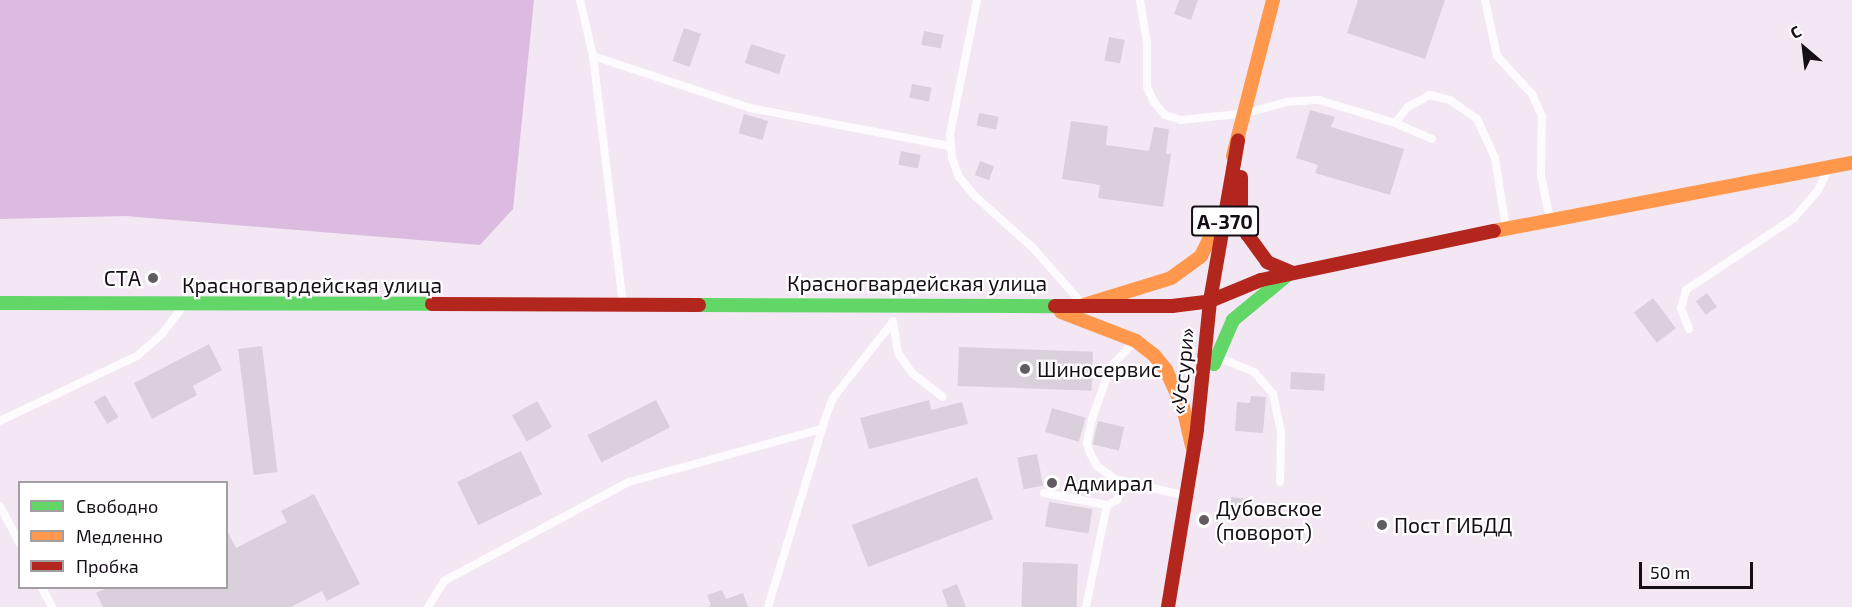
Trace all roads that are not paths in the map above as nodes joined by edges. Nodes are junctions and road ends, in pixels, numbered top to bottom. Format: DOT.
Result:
graph roads {
  1 [pos="580,0"];
  2 [pos="977,0"];
  3 [pos="1140,0"];
  4 [pos="1273,0"];
  5 [pos="1485,0"];
  6 [pos="593,56"];
  7 [pos="1244,113"];
  8 [pos="1395,123"];
  9 [pos="1432,139"];
  10 [pos="1238,140"];
  11 [pos="950,146"];
  12 [pos="1852,163"];
  13 [pos="1831,165"];
  14 [pos="1550,220"];
  15 [pos="1506,230"];
  16 [pos="1292,272"];
  17 [pos="1210,301"];
  18 [pos="0,303"];
  19 [pos="901,303"];
  20 [pos="623,304"];
  21 [pos="1030,305"];
  22 [pos="1084,305"];
  23 [pos="183,306"];
  24 [pos="892,323"];
  25 [pos="1689,329"];
  26 [pos="1136,341"];
  27 [pos="1215,356"];
  28 [pos="943,397"];
  29 [pos="0,421"];
  30 [pos="822,429"];
  31 [pos="1197,429"];
  32 [pos="1193,450"];
  33 [pos="1280,482"];
  34 [pos="1125,483"];
  35 [pos="1044,493"];
  36 [pos="1184,495"];
  37 [pos="1107,505"];
  38 [pos="0,506"];
  39 [pos="18,540"];
  40 [pos="43,589"];
  41 [pos="52,607"];
  42 [pos="428,607"];
  43 [pos="768,607"];
  44 [pos="1086,607"];
  45 [pos="1168,607"];
  1 -- 6 [label="lane"];
  2 -- 11 [label="lane"];
  3 -- 7 [label="lane"];
  4 -- 7 [label="main road, А-370"];
  5 -- 14 [label="lane"];
  6 -- 11 [label="lane"];
  6 -- 20 [label="lane"];
  7 -- 8 [label="lane"];
  7 -- 10 [label="main road, А-370"];
  7 -- 16 [label="main road"];
  8 -- 9 [label="lane"];
  8 -- 15 [label="lane"];
  10 -- 17 [label="main road, «Уссури» / А-370"];
  10 -- 22 [label="main road"];
  11 -- 22 [label="lane"];
  12 -- 13 [label="main road, Красногвардейская улица"];
  13 -- 14 [label="main road, Красногвардейская улица"];
  13 -- 25 [label="lane"];
  14 -- 15 [label="main road, Красногвардейская улица"];
  15 -- 16 [label="main road, Красногвардейская улица"];
  16 -- 17 [label="main road, Красногвардейская улица"];
  16 -- 27 [label="main road"];
  17 -- 22 [label="main road, Красногвардейская улица"];
  17 -- 31 [label="main road, «Уссури» / А-370"];
  18 -- 23 [label="main road, Красногвардейская улица"];
  19 -- 20 [label="main road, Красногвардейская улица"];
  19 -- 21 [label="main road, Красногвардейская улица"];
  19 -- 24 [label="lane"];
  20 -- 23 [label="main road, Красногвардейская улица"];
  21 -- 22 [label="main road, Красногвардейская улица"];
  21 -- 26 [label="main road"];
  23 -- 29 [label="lane"];
  24 -- 28 [label="lane"];
  24 -- 30 [label="lane"];
  26 -- 32 [label="main road"];
  26 -- 34 [label="lane"];
  27 -- 31 [label="main road"];
  27 -- 33 [label="lane"];
  30 -- 42 [label="lane"];
  30 -- 43 [label="lane"];
  31 -- 32 [label="main road, «Уссури» / А-370"];
  32 -- 36 [label="main road, «Уссури» / А-370"];
  34 -- 36 [label="lane"];
  34 -- 37 [label="lane"];
  35 -- 37 [label="lane"];
  36 -- 45 [label="main road, «Уссури» / А-370"];
  37 -- 44 [label="lane"];
  38 -- 39 [label="lane"];
  40 -- 41 [label="lane"];
}
